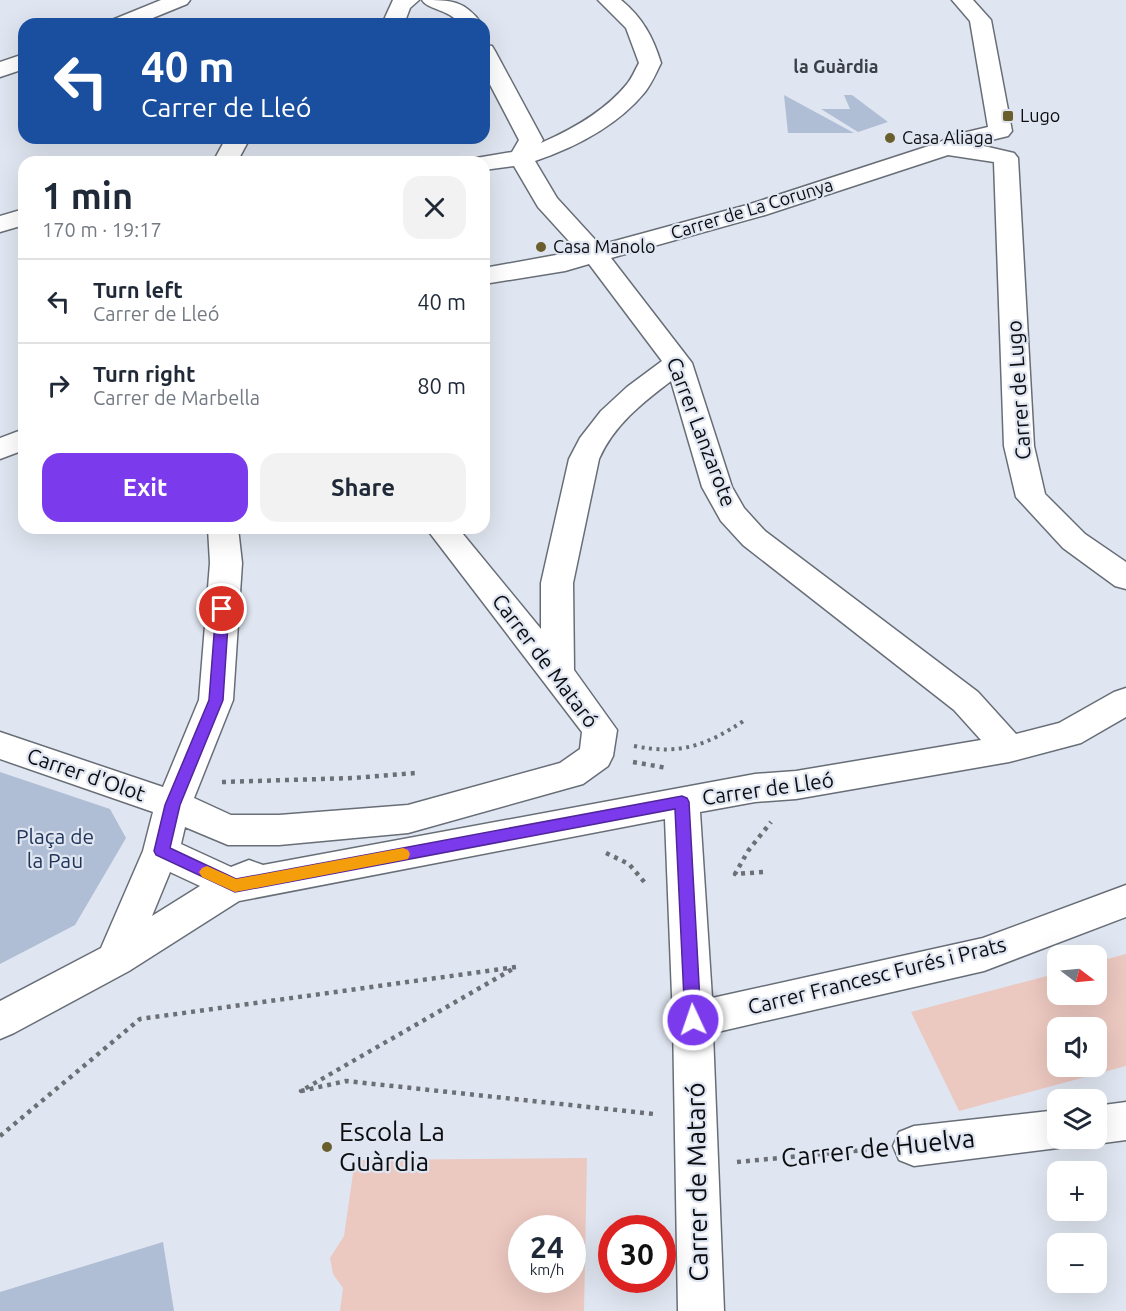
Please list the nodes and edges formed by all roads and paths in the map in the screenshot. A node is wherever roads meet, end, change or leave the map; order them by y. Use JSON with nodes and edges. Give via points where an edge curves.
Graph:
{"nodes":[{"id":1,"x":180,"y":0,"type":"edge"},
{"id":2,"x":409,"y":0,"type":"edge"},
{"id":3,"x":432,"y":0,"type":"edge"},
{"id":4,"x":608,"y":0,"type":"edge"},
{"id":5,"x":962,"y":0,"type":"edge"},
{"id":6,"x":134,"y":18,"type":"edge"},
{"id":7,"x":395,"y":18,"type":"edge"},
{"id":8,"x":467,"y":18,"type":"edge"},
{"id":9,"x":490,"y":62,"type":"edge"},
{"id":10,"x":18,"y":63,"type":"edge"},
{"id":11,"x":0,"y":70,"type":"edge"},
{"id":12,"x":946,"y":148,"type":"junction"},
{"id":13,"x":521,"y":158,"type":"junction"},
{"id":14,"x":1006,"y":158,"type":"joint"},
{"id":15,"x":490,"y":163,"type":"edge"},
{"id":16,"x":18,"y":218,"type":"edge"},
{"id":17,"x":0,"y":225,"type":"edge"},
{"id":18,"x":594,"y":254,"type":"junction"},
{"id":19,"x":490,"y":275,"type":"edge"},
{"id":20,"x":678,"y":363,"type":"junction"},
{"id":21,"x":18,"y":441,"type":"edge"},
{"id":22,"x":0,"y":450,"type":"edge"},
{"id":23,"x":224,"y":534,"type":"edge"},
{"id":24,"x":446,"y":534,"type":"edge"},
{"id":25,"x":1126,"y":578,"type":"edge"},
{"id":26,"x":557,"y":672,"type":"junction"},
{"id":27,"x":1126,"y":701,"type":"edge"},
{"id":28,"x":745,"y":720,"type":"dead end"},
{"id":29,"x":598,"y":742,"type":"junction"},
{"id":30,"x":0,"y":745,"type":"edge"},
{"id":31,"x":1009,"y":749,"type":"junction"},
{"id":32,"x":417,"y":773,"type":"dead end"},
{"id":33,"x":796,"y":785,"type":"junction"},
{"id":34,"x":179,"y":789,"type":"junction"},
{"id":35,"x":682,"y":802,"type":"junction"},
{"id":36,"x":408,"y":819,"type":"junction"},
{"id":37,"x":598,"y":850,"type":"dead end"},
{"id":38,"x":161,"y":851,"type":"junction"},
{"id":39,"x":764,"y":872,"type":"dead end"},
{"id":40,"x":235,"y":886,"type":"junction"},
{"id":41,"x":647,"y":886,"type":"dead end"},
{"id":42,"x":1126,"y":902,"type":"edge"},
{"id":43,"x":114,"y":958,"type":"junction"},
{"id":44,"x":693,"y":1020,"type":"junction"},
{"id":45,"x":0,"y":1021,"type":"edge"},
{"id":46,"x":661,"y":1115,"type":"dead end"},
{"id":47,"x":1126,"y":1121,"type":"edge"},
{"id":48,"x":1107,"y":1124,"type":"edge"},
{"id":49,"x":1047,"y":1130,"type":"edge"},
{"id":50,"x":0,"y":1136,"type":"edge"},
{"id":51,"x":914,"y":1146,"type":"joint"},
{"id":52,"x":698,"y":1165,"type":"junction"},
{"id":53,"x":701,"y":1311,"type":"edge"}],
"edges":[{"from":1,"to":6,"type":"street"},
{"from":2,"to":7,"type":"street","via":[[401,4]]},
{"from":3,"to":8,"type":"street","via":[[449,4]]},
{"from":4,"to":13,"type":"street","via":[[629,16],[643,38],[650,63],[637,87],[613,110],[571,138]]},
{"from":5,"to":12,"type":"street","name":"Carrer de La Corunya","via":[[980,20],[1000,131]]},
{"from":9,"to":13,"type":"street","via":[[531,140]]},
{"from":10,"to":11,"type":"street"},
{"from":12,"to":14,"type":"street","name":"Carrer de La Corunya"},
{"from":12,"to":18,"type":"street","name":"Carrer de La Corunya","via":[[756,210]]},
{"from":13,"to":15,"type":"street"},
{"from":13,"to":18,"type":"street","name":"Carrer Lanzarote","via":[[547,202]]},
{"from":14,"to":25,"type":"street","name":"Carrer de Lugo","via":[[1019,446],[1031,497],[1074,541]]},
{"from":16,"to":17,"type":"street"},
{"from":18,"to":19,"type":"street","name":"Carrer de La Corunya","via":[[565,263]]},
{"from":18,"to":20,"type":"street","name":"Carrer Lanzarote"},
{"from":20,"to":26,"type":"street","via":[[623,407],[589,443],[557,583]]},
{"from":20,"to":31,"type":"street","name":"Carrer Lanzarote","via":[[717,487],[732,514],[754,538],[966,701]]},
{"from":21,"to":22,"type":"street"},
{"from":23,"to":34,"type":"street","via":[[226,563],[216,700]]},
{"from":24,"to":26,"type":"street","name":"Carrer de Mataró"},
{"from":26,"to":29,"type":"street","name":"Carrer de Mataró","via":[[600,730]]},
{"from":27,"to":31,"type":"street","name":"Carrer de Lleó","via":[[1069,734]]},
{"from":28,"to":29,"type":"path","via":[[722,736],[688,750],[660,752]]},
{"from":29,"to":36,"type":"street","name":"Carrer de Mataró","via":[[596,756],[571,774]]},
{"from":30,"to":34,"type":"street","name":"Carrer d'Olot"},
{"from":31,"to":33,"type":"street","name":"Carrer de Lleó"},
{"from":32,"to":34,"type":"path","via":[[205,782]]},
{"from":33,"to":35,"type":"street","name":"Carrer de Lleó","via":[[755,788]]},
{"from":33,"to":39,"type":"path","via":[[788,808],[766,825],[735,874]]},
{"from":34,"to":36,"type":"street","name":"Carrer de Mataró","via":[[228,830],[279,830]]},
{"from":34,"to":38,"type":"street"},
{"from":35,"to":40,"type":"street","name":"Carrer de Lleó"},
{"from":35,"to":44,"type":"street","name":"Carrer de Mataró"},
{"from":36,"to":40,"type":"street","name":"Carrer de Mataró","via":[[273,856]]},
{"from":37,"to":41,"type":"path","via":[[618,857],[641,874]]},
{"from":38,"to":40,"type":"street"},
{"from":38,"to":43,"type":"street"},
{"from":40,"to":43,"type":"street"},
{"from":42,"to":44,"type":"street","name":"Carrer Francesc Furés i Prats","via":[[984,954]]},
{"from":43,"to":45,"type":"street"},
{"from":44,"to":52,"type":"street","name":"Carrer de Mataró"},
{"from":46,"to":50,"type":"path","via":[[345,1082],[301,1091],[516,967],[140,1018]]},
{"from":47,"to":48,"type":"street"},
{"from":49,"to":51,"type":"street","name":"Carrer de Huelva"},
{"from":51,"to":52,"type":"path","name":"Carrer de Huelva"},
{"from":52,"to":53,"type":"street","name":"Carrer de Mataró"}]}
